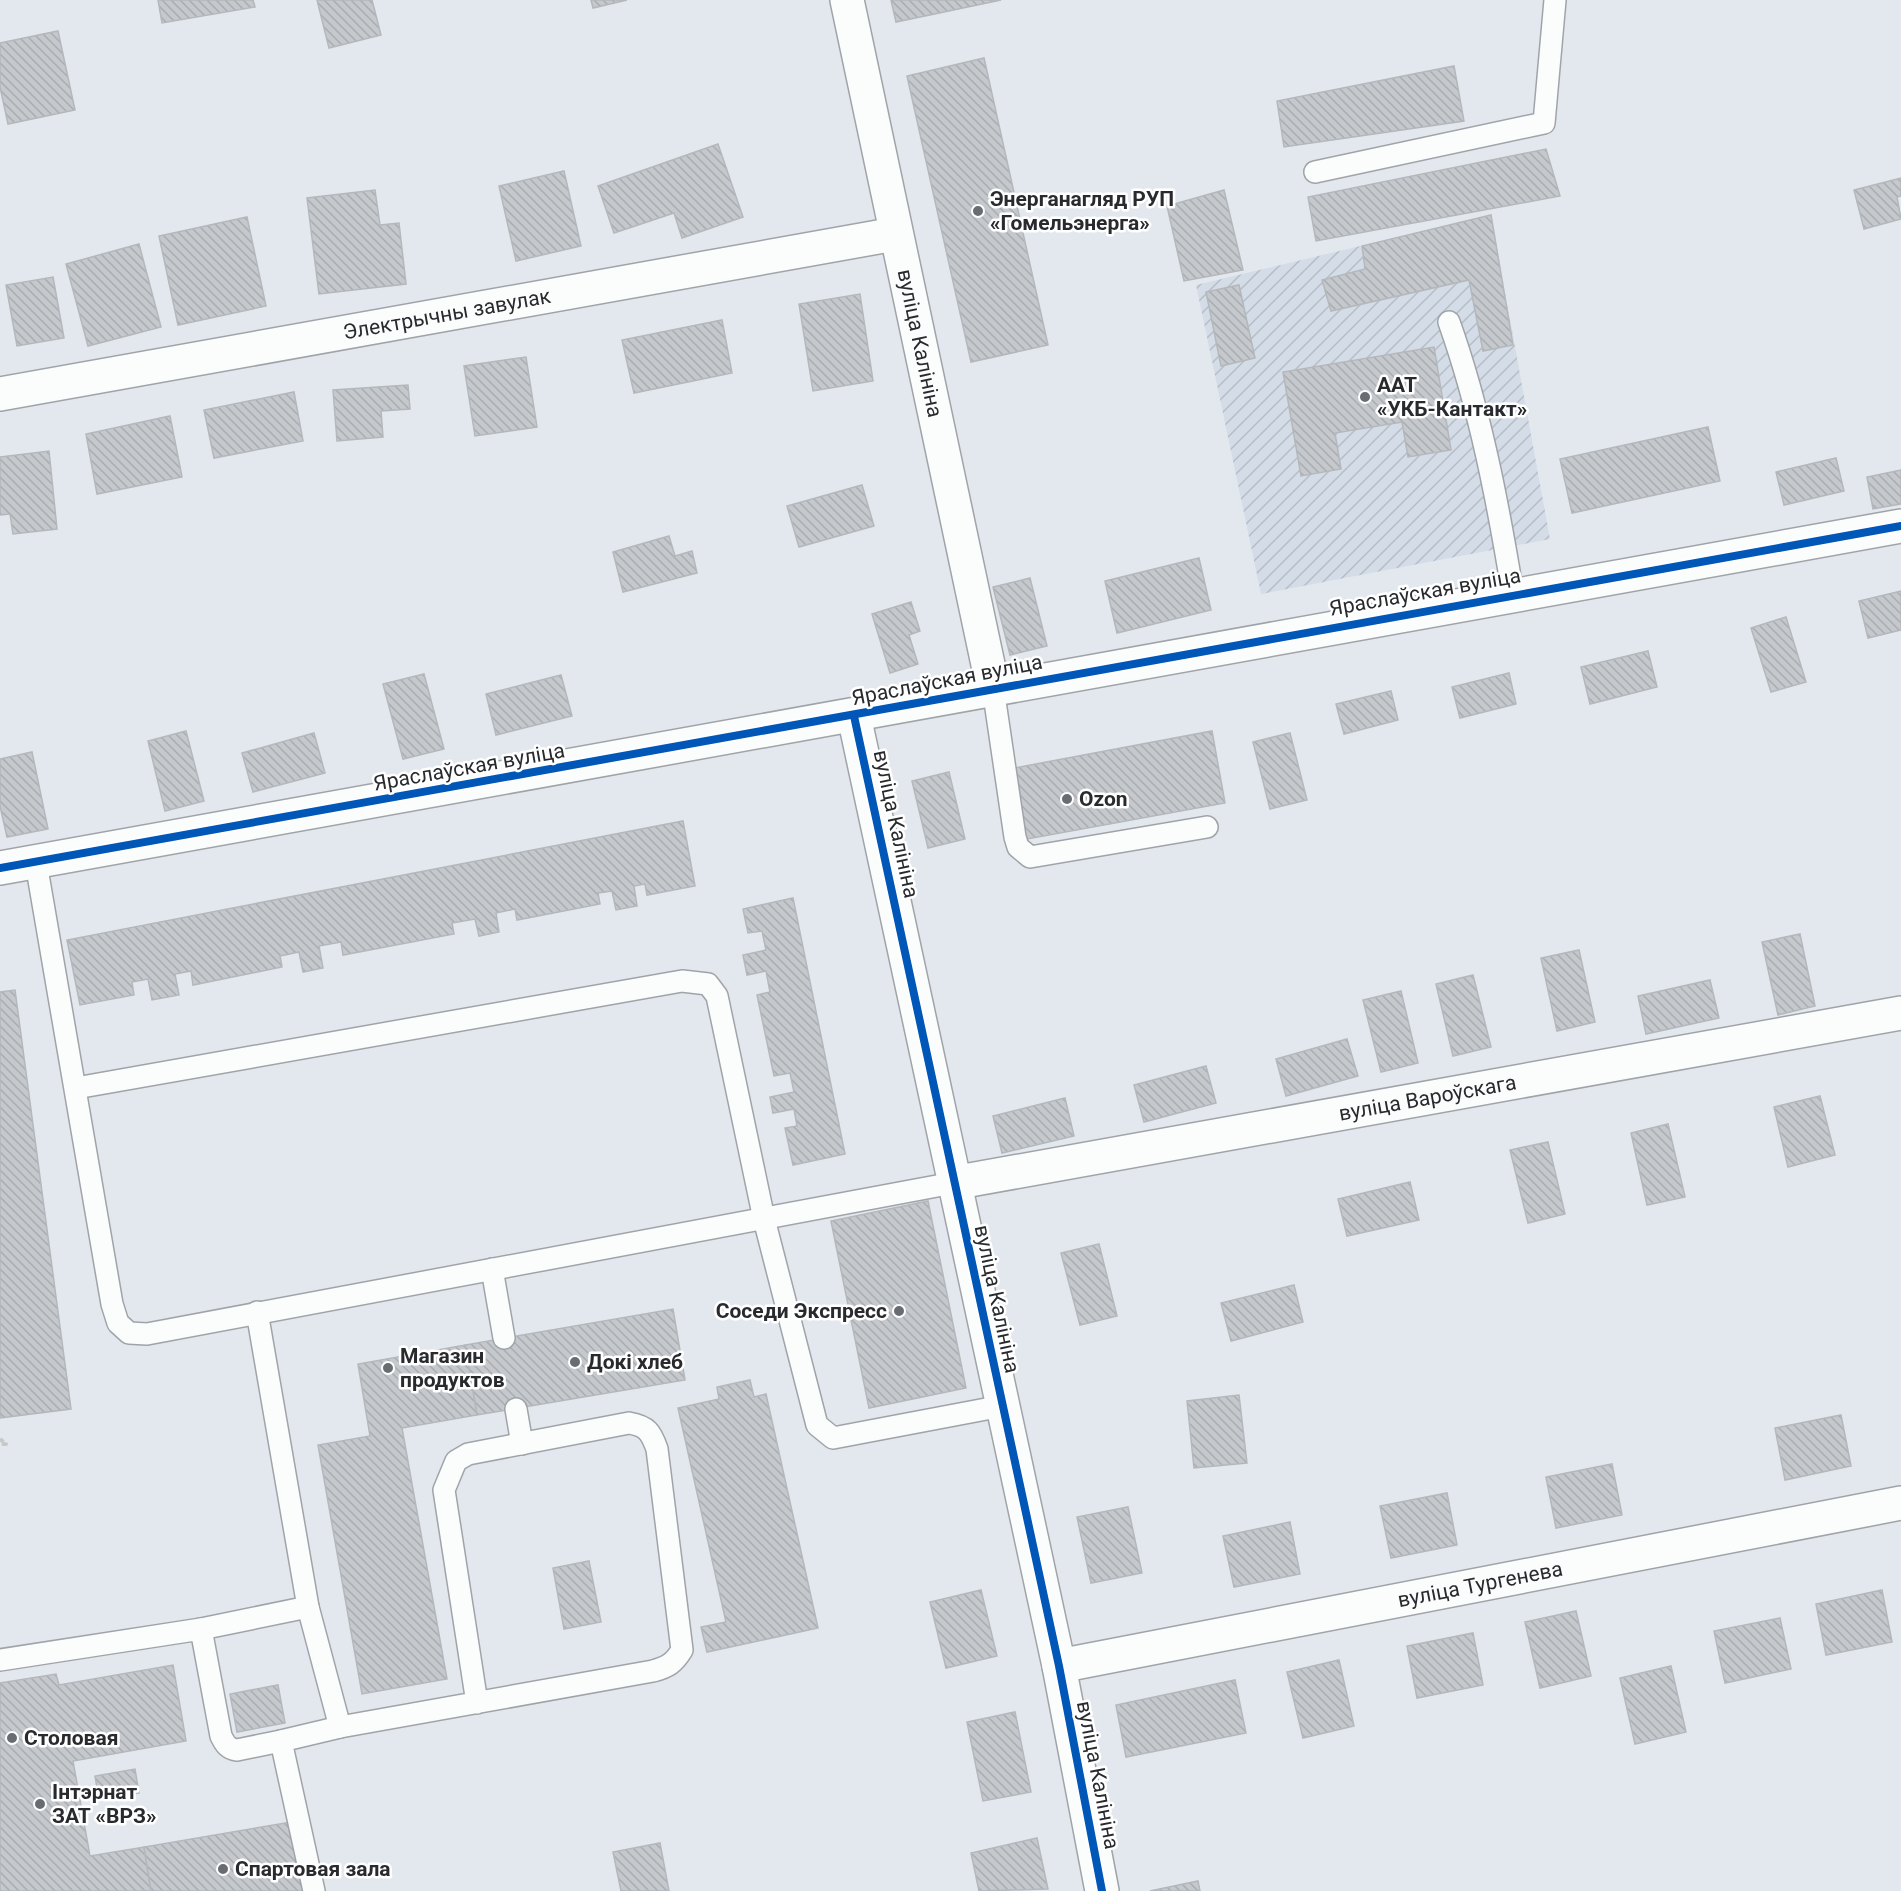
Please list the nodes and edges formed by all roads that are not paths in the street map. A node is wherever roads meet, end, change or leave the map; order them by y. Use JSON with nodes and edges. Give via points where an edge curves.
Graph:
{"nodes":[{"id":1,"x":847,"y":0,"type":"edge"},
{"id":2,"x":1555,"y":0,"type":"edge"},
{"id":3,"x":1315,"y":172,"type":"dead end"},
{"id":4,"x":895,"y":234,"type":"junction"},
{"id":5,"x":1449,"y":322,"type":"dead end"},
{"id":6,"x":0,"y":394,"type":"edge"},
{"id":7,"x":1901,"y":526,"type":"edge"},
{"id":8,"x":1513,"y":595,"type":"junction"},
{"id":9,"x":993,"y":688,"type":"junction"},
{"id":10,"x":854,"y":716,"type":"junction"},
{"id":11,"x":1208,"y":827,"type":"dead end"},
{"id":12,"x":36,"y":863,"type":"junction"},
{"id":13,"x":0,"y":868,"type":"edge"},
{"id":14,"x":1901,"y":1013,"type":"edge"},
{"id":15,"x":76,"y":1088,"type":"junction"},
{"id":16,"x":953,"y":1183,"type":"junction"},
{"id":17,"x":764,"y":1218,"type":"junction"},
{"id":18,"x":492,"y":1269,"type":"junction"},
{"id":19,"x":257,"y":1312,"type":"junction"},
{"id":20,"x":504,"y":1338,"type":"dead end"},
{"id":21,"x":1002,"y":1406,"type":"junction"},
{"id":22,"x":516,"y":1409,"type":"dead end"},
{"id":23,"x":522,"y":1444,"type":"junction"},
{"id":24,"x":1901,"y":1503,"type":"edge"},
{"id":25,"x":308,"y":1607,"type":"junction"},
{"id":26,"x":201,"y":1629,"type":"junction"},
{"id":27,"x":0,"y":1660,"type":"edge"},
{"id":28,"x":1059,"y":1666,"type":"junction"},
{"id":29,"x":477,"y":1703,"type":"junction"},
{"id":30,"x":340,"y":1727,"type":"junction"},
{"id":31,"x":281,"y":1741,"type":"junction"},
{"id":32,"x":314,"y":1891,"type":"edge"},
{"id":33,"x":1102,"y":1891,"type":"edge"}],
"edges":[{"from":1,"to":4,"type":"street","name":"вуліца Калініна"},
{"from":2,"to":3,"type":"lane","via":[[1544,123]]},
{"from":4,"to":6,"type":"street","name":"Электрычны завулак"},
{"from":4,"to":9,"type":"street","name":"вуліца Калініна"},
{"from":5,"to":8,"type":"lane","via":[[1466,371]]},
{"from":7,"to":8,"type":"street","name":"Яраслаўская вуліца"},
{"from":8,"to":9,"type":"street","name":"Яраслаўская вуліца"},
{"from":9,"to":10,"type":"street","name":"Яраслаўская вуліца"},
{"from":9,"to":11,"type":"lane","via":[[1015,837],[1023,853],[1030,857]]},
{"from":10,"to":12,"type":"street","name":"Яраслаўская вуліца"},
{"from":10,"to":16,"type":"street","name":"вуліца Калініна"},
{"from":12,"to":13,"type":"street","name":"Яраслаўская вуліца"},
{"from":12,"to":15,"type":"lane"},
{"from":14,"to":16,"type":"street","name":"вуліца Вароўскага"},
{"from":15,"to":17,"type":"lane","via":[[696,981],[708,984],[717,996]]},
{"from":15,"to":19,"type":"lane","via":[[118,1323],[129,1333],[147,1334]]},
{"from":16,"to":17,"type":"lane"},
{"from":16,"to":21,"type":"street","name":"вуліца Калініна"},
{"from":17,"to":18,"type":"lane"},
{"from":17,"to":21,"type":"lane","via":[[814,1416],[825,1432],[833,1438]]},
{"from":18,"to":19,"type":"lane"},
{"from":18,"to":20,"type":"lane"},
{"from":19,"to":25,"type":"lane"},
{"from":21,"to":28,"type":"street","name":"вуліца Калініна"},
{"from":22,"to":23,"type":"lane"},
{"from":23,"to":29,"type":"lane","via":[[468,1454],[456,1461],[444,1490]]},
{"from":23,"to":29,"type":"lane","via":[[629,1423],[644,1425],[651,1433],[657,1449],[682,1650],[676,1660],[660,1669]]},
{"from":24,"to":28,"type":"street","name":"вуліца Тургенева"},
{"from":25,"to":26,"type":"lane"},
{"from":25,"to":30,"type":"lane"},
{"from":26,"to":27,"type":"lane"},
{"from":26,"to":31,"type":"lane","via":[[225,1743],[237,1750]]},
{"from":28,"to":33,"type":"street","name":"вуліца Калініна"},
{"from":29,"to":30,"type":"lane"},
{"from":30,"to":31,"type":"lane"},
{"from":31,"to":32,"type":"lane"}]}
